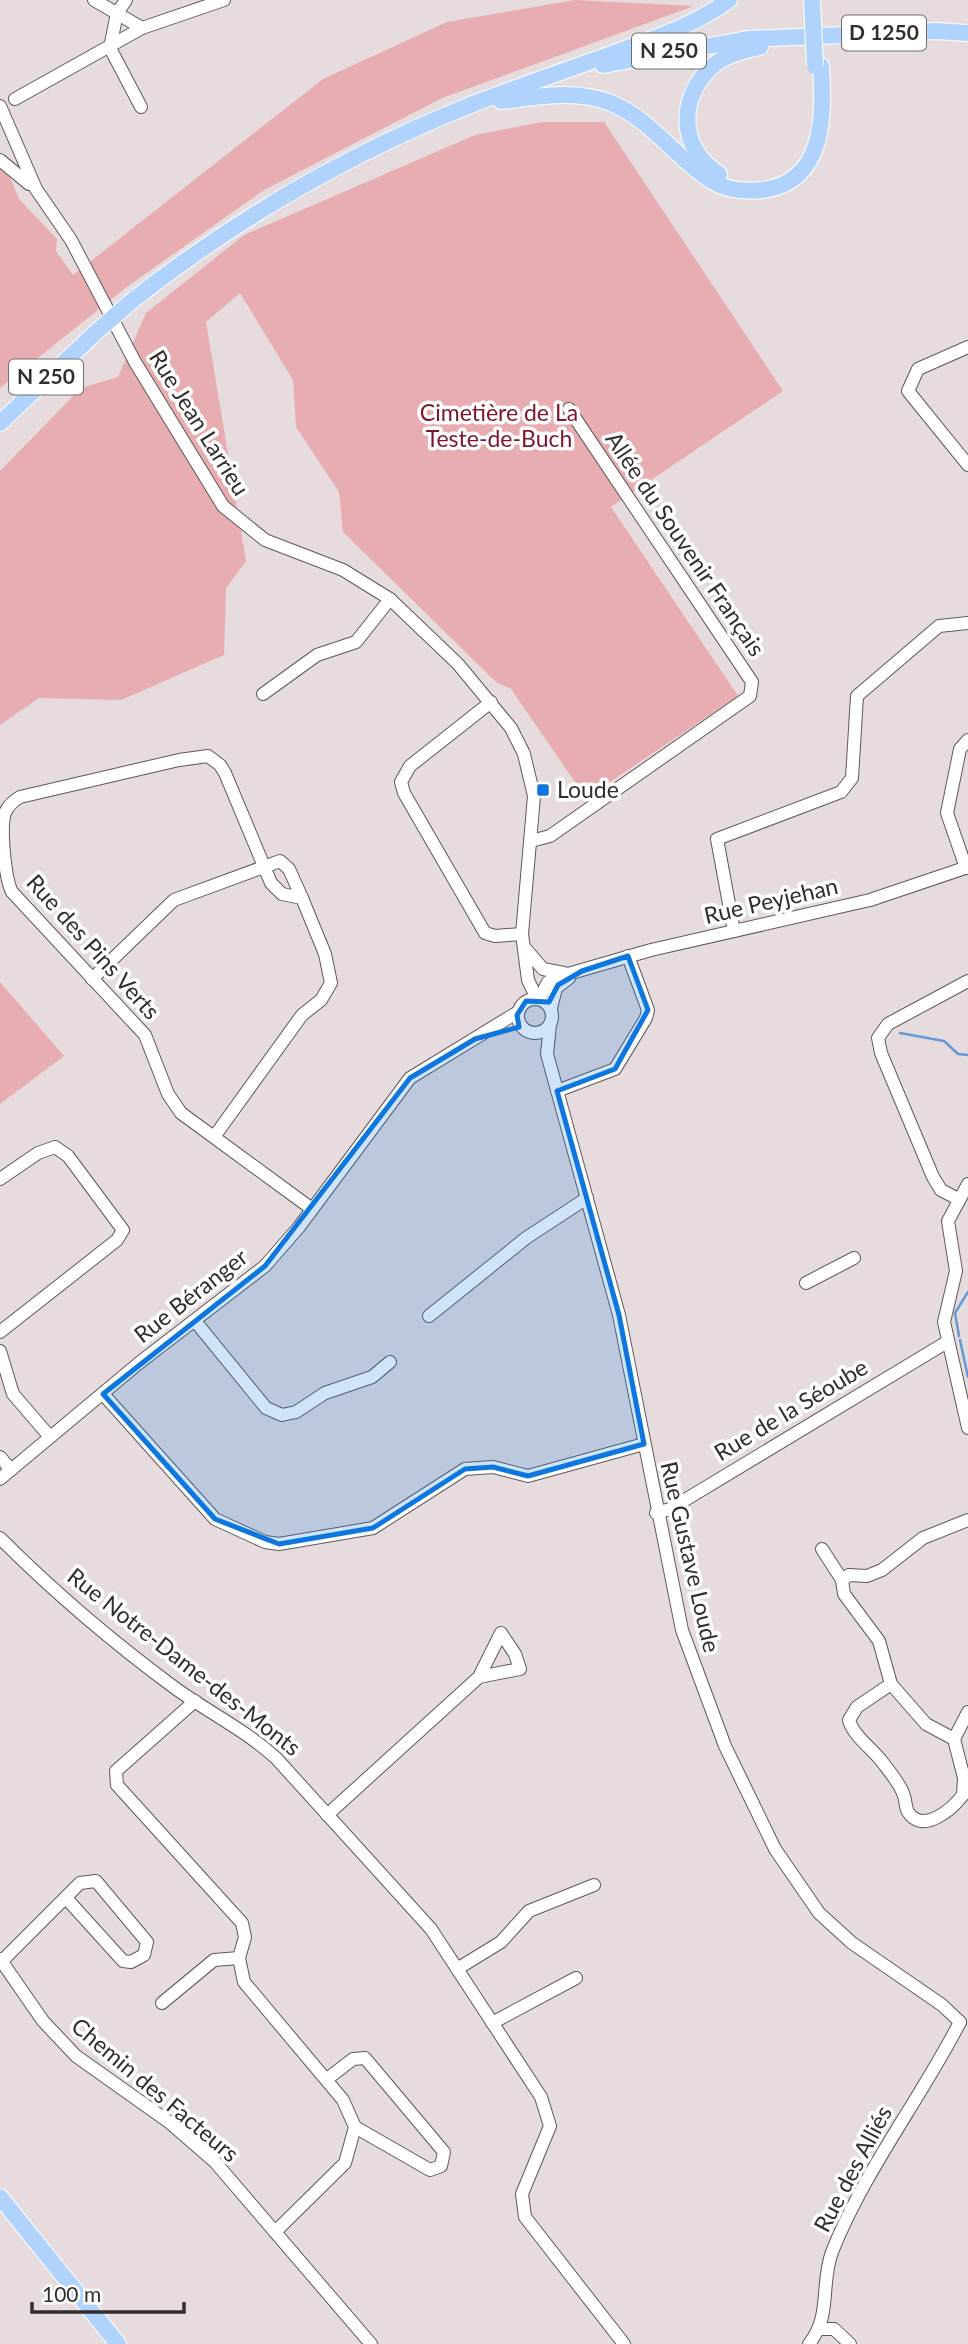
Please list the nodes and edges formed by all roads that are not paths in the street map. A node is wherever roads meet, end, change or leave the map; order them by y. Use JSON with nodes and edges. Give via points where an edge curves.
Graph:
{"nodes":[{"id":1,"x":94,"y":0,"type":"edge"},
{"id":2,"x":126,"y":0,"type":"edge"},
{"id":3,"x":224,"y":0,"type":"edge"},
{"id":4,"x":729,"y":0,"type":"edge"},
{"id":5,"x":812,"y":0,"type":"edge"},
{"id":6,"x":819,"y":0,"type":"edge"},
{"id":7,"x":117,"y":13,"type":"junction"},
{"id":8,"x":142,"y":28,"type":"junction"},
{"id":9,"x":968,"y":33,"type":"edge"},
{"id":10,"x":800,"y":37,"type":"junction"},
{"id":11,"x":110,"y":48,"type":"junction"},
{"id":12,"x":818,"y":66,"type":"junction"},
{"id":13,"x":539,"y":80,"type":"junction"},
{"id":14,"x":15,"y":99,"type":"dead end"},
{"id":15,"x":474,"y":104,"type":"junction"},
{"id":16,"x":0,"y":106,"type":"edge"},
{"id":17,"x":141,"y":107,"type":"dead end"},
{"id":18,"x":0,"y":160,"type":"edge"},
{"id":19,"x":36,"y":189,"type":"junction"},
{"id":20,"x":968,"y":346,"type":"edge"},
{"id":21,"x":569,"y":409,"type":"dead end"},
{"id":22,"x":0,"y":423,"type":"edge"},
{"id":23,"x":968,"y":465,"type":"edge"},
{"id":24,"x":390,"y":599,"type":"junction"},
{"id":25,"x":968,"y":623,"type":"edge"},
{"id":26,"x":263,"y":694,"type":"dead end"},
{"id":27,"x":491,"y":702,"type":"junction"},
{"id":28,"x":968,"y":740,"type":"edge"},
{"id":29,"x":531,"y":841,"type":"junction"},
{"id":30,"x":264,"y":866,"type":"junction"},
{"id":31,"x":967,"y":868,"type":"edge"},
{"id":32,"x":302,"y":898,"type":"junction"},
{"id":33,"x":734,"y":931,"type":"junction"},
{"id":34,"x":523,"y":940,"type":"junction"},
{"id":35,"x":628,"y":956,"type":"junction"},
{"id":36,"x":582,"y":971,"type":"junction"},
{"id":37,"x":92,"y":979,"type":"junction"},
{"id":38,"x":528,"y":980,"type":"junction"},
{"id":39,"x":968,"y":981,"type":"edge"},
{"id":40,"x":538,"y":999,"type":"junction"},
{"id":41,"x":551,"y":1008,"type":"junction"},
{"id":42,"x":518,"y":1011,"type":"junction"},
{"id":43,"x":550,"y":1025,"type":"junction"},
{"id":44,"x":527,"y":1032,"type":"junction"},
{"id":45,"x":475,"y":1039,"type":"junction"},
{"id":46,"x":547,"y":1054,"type":"junction"},
{"id":47,"x":557,"y":1091,"type":"junction"},
{"id":48,"x":214,"y":1137,"type":"junction"},
{"id":49,"x":0,"y":1179,"type":"edge"},
{"id":50,"x":968,"y":1184,"type":"edge"},
{"id":51,"x":587,"y":1198,"type":"junction"},
{"id":52,"x":958,"y":1199,"type":"junction"},
{"id":53,"x":312,"y":1209,"type":"junction"},
{"id":54,"x":854,"y":1258,"type":"dead end"},
{"id":55,"x":806,"y":1283,"type":"dead end"},
{"id":56,"x":429,"y":1316,"type":"dead end"},
{"id":57,"x":195,"y":1321,"type":"junction"},
{"id":58,"x":0,"y":1332,"type":"edge"},
{"id":59,"x":947,"y":1342,"type":"junction"},
{"id":60,"x":0,"y":1352,"type":"edge"},
{"id":61,"x":390,"y":1362,"type":"dead end"},
{"id":62,"x":103,"y":1394,"type":"junction"},
{"id":63,"x":968,"y":1428,"type":"edge"},
{"id":64,"x":50,"y":1437,"type":"junction"},
{"id":65,"x":644,"y":1444,"type":"junction"},
{"id":66,"x":0,"y":1457,"type":"edge"},
{"id":67,"x":11,"y":1470,"type":"junction"},
{"id":68,"x":0,"y":1479,"type":"edge"},
{"id":69,"x":656,"y":1513,"type":"junction"},
{"id":70,"x":968,"y":1520,"type":"edge"},
{"id":71,"x":0,"y":1538,"type":"edge"},
{"id":72,"x":822,"y":1549,"type":"dead end"},
{"id":73,"x":842,"y":1580,"type":"junction"},
{"id":74,"x":479,"y":1677,"type":"dead end"},
{"id":75,"x":891,"y":1684,"type":"junction"},
{"id":76,"x":195,"y":1701,"type":"junction"},
{"id":77,"x":968,"y":1712,"type":"edge"},
{"id":78,"x":954,"y":1739,"type":"junction"},
{"id":79,"x":327,"y":1815,"type":"junction"},
{"id":80,"x":594,"y":1885,"type":"dead end"},
{"id":81,"x":66,"y":1898,"type":"junction"},
{"id":82,"x":239,"y":1958,"type":"junction"},
{"id":83,"x":1,"y":1960,"type":"edge"},
{"id":84,"x":457,"y":1969,"type":"junction"},
{"id":85,"x":576,"y":1978,"type":"dead end"},
{"id":86,"x":162,"y":2003,"type":"dead end"},
{"id":87,"x":492,"y":2023,"type":"junction"},
{"id":88,"x":964,"y":2023,"type":"edge"},
{"id":89,"x":327,"y":2079,"type":"junction"},
{"id":90,"x":355,"y":2127,"type":"junction"},
{"id":91,"x":0,"y":2197,"type":"edge"},
{"id":92,"x":275,"y":2232,"type":"junction"},
{"id":93,"x":821,"y":2329,"type":"junction"},
{"id":94,"x":117,"y":2344,"type":"edge"},
{"id":95,"x":371,"y":2344,"type":"edge"},
{"id":96,"x":624,"y":2344,"type":"edge"},
{"id":97,"x":809,"y":2344,"type":"edge"},
{"id":98,"x":850,"y":2344,"type":"edge"}],
"edges":[{"from":1,"to":7,"type":"street"},
{"from":2,"to":7,"type":"street"},
{"from":3,"to":8,"type":"street"},
{"from":4,"to":13,"type":"main road","via":[[668,34]]},
{"from":5,"to":12,"type":"main road","bridge":true},
{"from":6,"to":12,"type":"main road"},
{"from":7,"to":8,"type":"street"},
{"from":7,"to":11,"type":"street"},
{"from":8,"to":11,"type":"street"},
{"from":9,"to":10,"type":"main road","number":"D 1250"},
{"from":10,"to":12,"type":"main road","via":[[735,53],[701,78],[691,93],[686,122],[690,141],[704,162],[722,175],[754,182],[787,171],[809,143]]},
{"from":10,"to":13,"type":"main road","number":"N 250","via":[[673,50]]},
{"from":11,"to":14,"type":"street"},
{"from":11,"to":17,"type":"street"},
{"from":12,"to":15,"type":"main road","via":[[822,126],[817,147],[792,180],[756,191],[715,183],[652,128],[609,102],[572,94]]},
{"from":13,"to":15,"type":"main road","number":"N 250"},
{"from":15,"to":22,"type":"main road","number":"N 250","bridge":true,"via":[[407,132],[284,195],[182,262],[94,334]]},
{"from":16,"to":19,"type":"street","name":"Rue Jean Larrieu"},
{"from":18,"to":19,"type":"street"},
{"from":19,"to":24,"type":"street","name":"Rue Jean Larrieu","via":[[71,240],[135,362],[223,506],[265,540],[343,570]]},
{"from":20,"to":23,"type":"street","via":[[918,369],[908,391]]},
{"from":21,"to":29,"type":"street","name":"Allée du Souvenir Français","via":[[751,682],[750,696],[550,836]]},
{"from":24,"to":26,"type":"street","via":[[356,642],[317,655]]},
{"from":24,"to":27,"type":"street","name":"Rue Jean Larrieu"},
{"from":25,"to":33,"type":"street","via":[[939,626],[857,696],[852,778],[841,792],[718,839]]},
{"from":27,"to":29,"type":"street","name":"Rue Jean Larrieu","via":[[511,728],[528,766],[534,796]]},
{"from":27,"to":34,"type":"street","via":[[410,766],[401,782],[485,933]]},
{"from":28,"to":31,"type":"street","via":[[960,749],[947,813]]},
{"from":29,"to":34,"type":"street","name":"Rue Jean Larrieu"},
{"from":30,"to":32,"type":"street","name":"Rue des Pins Verts","via":[[275,889]]},
{"from":30,"to":32,"type":"street","via":[[280,861],[286,864]]},
{"from":30,"to":37,"type":"street","via":[[174,900]]},
{"from":30,"to":37,"type":"street","name":"Rue des Pins Verts","via":[[225,773],[208,756],[20,797],[10,805],[3,821],[9,887]]},
{"from":31,"to":33,"type":"street","name":"Rue Peyjehan","via":[[878,898]]},
{"from":32,"to":48,"type":"street","via":[[326,954],[331,983],[321,1000],[302,1015]]},
{"from":33,"to":35,"type":"street","name":"Rue Peyjehan"},
{"from":34,"to":36,"type":"street","name":"Rue Peyjehan","via":[[535,961],[549,972]]},
{"from":34,"to":38,"type":"street","name":"Rue Jean Larrieu"},
{"from":35,"to":36,"type":"street","name":"Rue Peyjehan"},
{"from":35,"to":47,"type":"street","via":[[648,1010],[646,1018],[615,1069]]},
{"from":36,"to":40,"type":"street","name":"Rue Peyjehan","via":[[553,978]]},
{"from":36,"to":41,"type":"street","name":"Rue Peyjehan","via":[[558,985]]},
{"from":37,"to":48,"type":"street","name":"Rue des Pins Verts","via":[[145,1035],[174,1105]]},
{"from":38,"to":40,"type":"street","name":"Rue Jean Larrieu"},
{"from":38,"to":42,"type":"street","name":"Rue Jean Larrieu"},
{"from":39,"to":52,"type":"street","via":[[888,1024],[878,1038],[933,1177],[941,1190]]},
{"from":40,"to":41,"type":"street"},
{"from":40,"to":42,"type":"street","via":[[526,1001]]},
{"from":41,"to":43,"type":"street"},
{"from":42,"to":44,"type":"street","via":[[518,1021]]},
{"from":42,"to":45,"type":"street","name":"Rue Béranger"},
{"from":43,"to":44,"type":"street","via":[[541,1032]]},
{"from":43,"to":46,"type":"street","name":"Rue Gustave Loude"},
{"from":44,"to":45,"type":"street","name":"Rue Béranger","via":[[506,1030]]},
{"from":44,"to":46,"type":"street","name":"Rue Gustave Loude"},
{"from":45,"to":53,"type":"street","name":"Rue Béranger","via":[[410,1078]]},
{"from":46,"to":47,"type":"street","name":"Rue Gustave Loude"},
{"from":47,"to":51,"type":"street","name":"Rue Gustave Loude"},
{"from":48,"to":53,"type":"street","name":"Rue des Pins Verts"},
{"from":49,"to":58,"type":"street","via":[[55,1147],[68,1156],[123,1230],[117,1240]]},
{"from":50,"to":52,"type":"street"},
{"from":51,"to":56,"type":"street","via":[[526,1238]]},
{"from":51,"to":65,"type":"street","name":"Rue Gustave Loude","via":[[619,1315]]},
{"from":52,"to":59,"type":"street","via":[[948,1225],[956,1271],[944,1322]]},
{"from":53,"to":57,"type":"street","name":"Rue Béranger","via":[[265,1266]]},
{"from":54,"to":55,"type":"street"},
{"from":57,"to":61,"type":"street","via":[[265,1408],[282,1415],[296,1412],[325,1393],[372,1377]]},
{"from":57,"to":62,"type":"street","name":"Rue Béranger"},
{"from":59,"to":63,"type":"street","via":[[955,1360]]},
{"from":59,"to":69,"type":"street","name":"Rue de la Séoube","via":[[670,1509]]},
{"from":60,"to":64,"type":"street","via":[[13,1394]]},
{"from":62,"to":64,"type":"street","name":"Rue Béranger"},
{"from":62,"to":65,"type":"street","via":[[215,1518],[279,1544],[373,1528],[474,1467],[492,1466],[528,1476]]},
{"from":64,"to":67,"type":"street","name":"Rue Béranger"},
{"from":65,"to":69,"type":"street","name":"Rue Gustave Loude"},
{"from":66,"to":67,"type":"street"},
{"from":67,"to":68,"type":"street","name":"Rue Béranger"},
{"from":69,"to":88,"type":"street","name":"Rue Gustave Loude","via":[[681,1630],[697,1678],[775,1849],[806,1896],[839,1933]]},
{"from":70,"to":73,"type":"street","via":[[923,1538],[882,1570]]},
{"from":71,"to":76,"type":"street","name":"Rue Notre-Dame-des-Monts","via":[[74,1606]]},
{"from":72,"to":73,"type":"street"},
{"from":73,"to":75,"type":"street","via":[[844,1594],[879,1642]]},
{"from":74,"to":79,"type":"street"},
{"from":75,"to":78,"type":"street","via":[[926,1724]]},
{"from":75,"to":78,"type":"street","via":[[857,1707],[849,1720],[883,1763],[904,1795],[907,1810],[918,1820],[939,1817],[963,1795],[965,1784]]},
{"from":76,"to":79,"type":"street","name":"Rue Notre-Dame-des-Monts","via":[[267,1751]]},
{"from":76,"to":82,"type":"street","via":[[116,1771],[117,1786],[242,1923]]},
{"from":77,"to":78,"type":"street"},
{"from":79,"to":84,"type":"street","name":"Rue Notre-Dame-des-Monts","via":[[431,1929]]},
{"from":80,"to":84,"type":"street","via":[[528,1911],[501,1942]]},
{"from":81,"to":81,"type":"street","via":[[80,1883],[96,1881],[147,1942],[144,1955],[123,1961]]},
{"from":81,"to":83,"type":"street"},
{"from":82,"to":86,"type":"street","via":[[215,1960]]},
{"from":82,"to":89,"type":"street","via":[[244,1982]]},
{"from":83,"to":92,"type":"street","name":"Chemin des Facteurs","via":[[43,2021],[76,2056],[169,2122],[205,2154]]},
{"from":84,"to":87,"type":"street","name":"Rue Notre-Dame-des-Monts"},
{"from":85,"to":87,"type":"street"},
{"from":87,"to":96,"type":"street","name":"Rue Notre-Dame-des-Monts","via":[[541,2097],[550,2126],[522,2193],[526,2217]]},
{"from":88,"to":93,"type":"street","name":"Rue des Alliés","via":[[889,2143],[833,2251]]},
{"from":89,"to":90,"type":"street"},
{"from":89,"to":90,"type":"street","via":[[353,2059],[365,2058],[444,2152],[441,2166],[430,2170]]},
{"from":90,"to":92,"type":"street","via":[[345,2163]]},
{"from":91,"to":94,"type":"main road"},
{"from":92,"to":95,"type":"street","name":"Chemin des Facteurs"},
{"from":93,"to":97,"type":"street","name":"Rue des Alliés"},
{"from":93,"to":98,"type":"street","via":[[834,2329]]}]}
